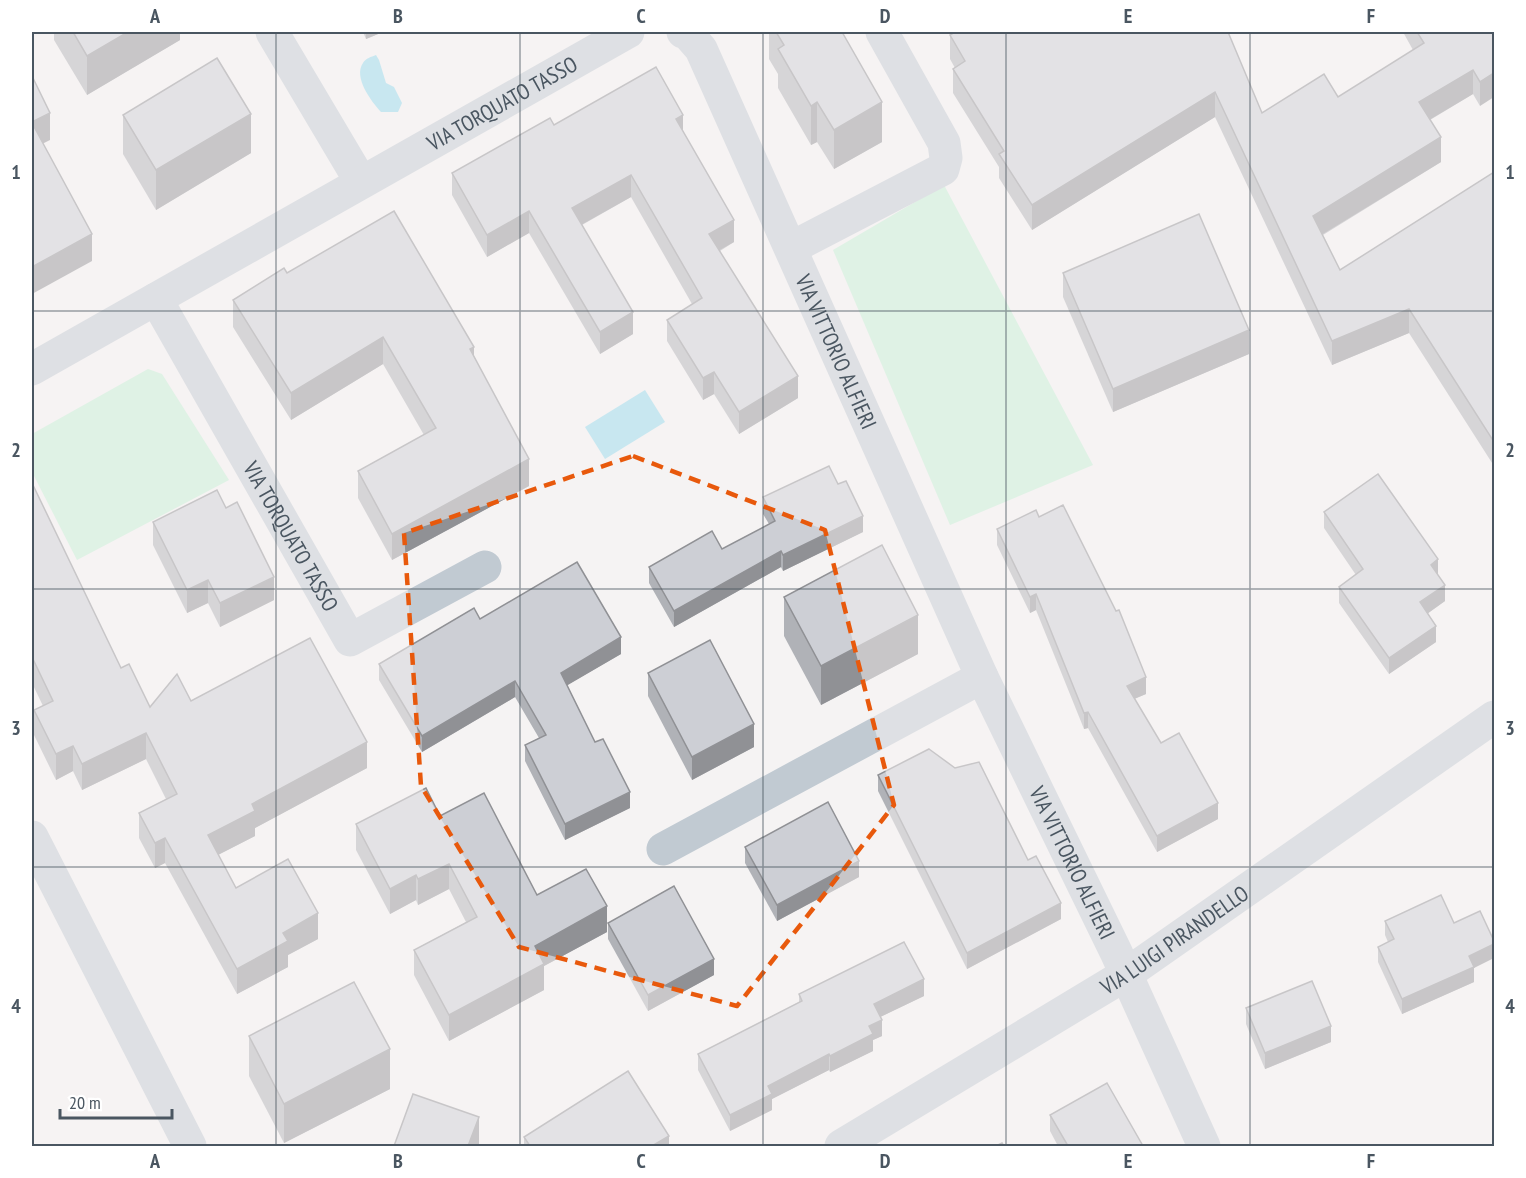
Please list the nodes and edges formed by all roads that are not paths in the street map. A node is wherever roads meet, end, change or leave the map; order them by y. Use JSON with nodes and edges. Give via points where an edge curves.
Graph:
{"nodes":[{"id":1,"x":272,"y":32,"type":"edge"},
{"id":2,"x":628,"y":32,"type":"edge"},
{"id":3,"x":683,"y":32,"type":"edge"},
{"id":4,"x":882,"y":32,"type":"edge"},
{"id":5,"x":361,"y":182,"type":"junction"},
{"id":6,"x":792,"y":248,"type":"junction"},
{"id":7,"x":156,"y":299,"type":"junction"},
{"id":8,"x":32,"y":369,"type":"edge"},
{"id":9,"x":485,"y":567,"type":"dead end"},
{"id":10,"x":982,"y":677,"type":"junction"},
{"id":11,"x":1494,"y":717,"type":"edge"},
{"id":12,"x":32,"y":837,"type":"edge"},
{"id":13,"x":663,"y":849,"type":"dead end"},
{"id":14,"x":1125,"y":975,"type":"junction"},
{"id":15,"x":190,"y":1146,"type":"edge"},
{"id":16,"x":841,"y":1146,"type":"edge"},
{"id":17,"x":1204,"y":1146,"type":"edge"}],
"edges":[{"from":1,"to":5,"type":"street"},
{"from":2,"to":5,"type":"street","name":"VIA TORQUATO TASSO"},
{"from":3,"to":6,"type":"street","name":"VIA VITTORIO ALFIERI","via":[[701,49]]},
{"from":4,"to":6,"type":"street","via":[[944,143],[943,169]]},
{"from":5,"to":7,"type":"street","name":"VIA TORQUATO TASSO"},
{"from":6,"to":10,"type":"street","name":"VIA VITTORIO ALFIERI"},
{"from":7,"to":8,"type":"street","name":"VIA TORQUATO TASSO"},
{"from":7,"to":9,"type":"street","name":"VIA TORQUATO TASSO","via":[[350,640]]},
{"from":10,"to":13,"type":"street"},
{"from":10,"to":14,"type":"street","name":"VIA VITTORIO ALFIERI"},
{"from":11,"to":14,"type":"street","name":"VIA LUIGI PIRANDELLO"},
{"from":12,"to":15,"type":"street"},
{"from":14,"to":16,"type":"street","name":"VIA LUIGI PIRANDELLO"},
{"from":14,"to":17,"type":"street","name":"VIA VITTORIO ALFIERI"}]}
